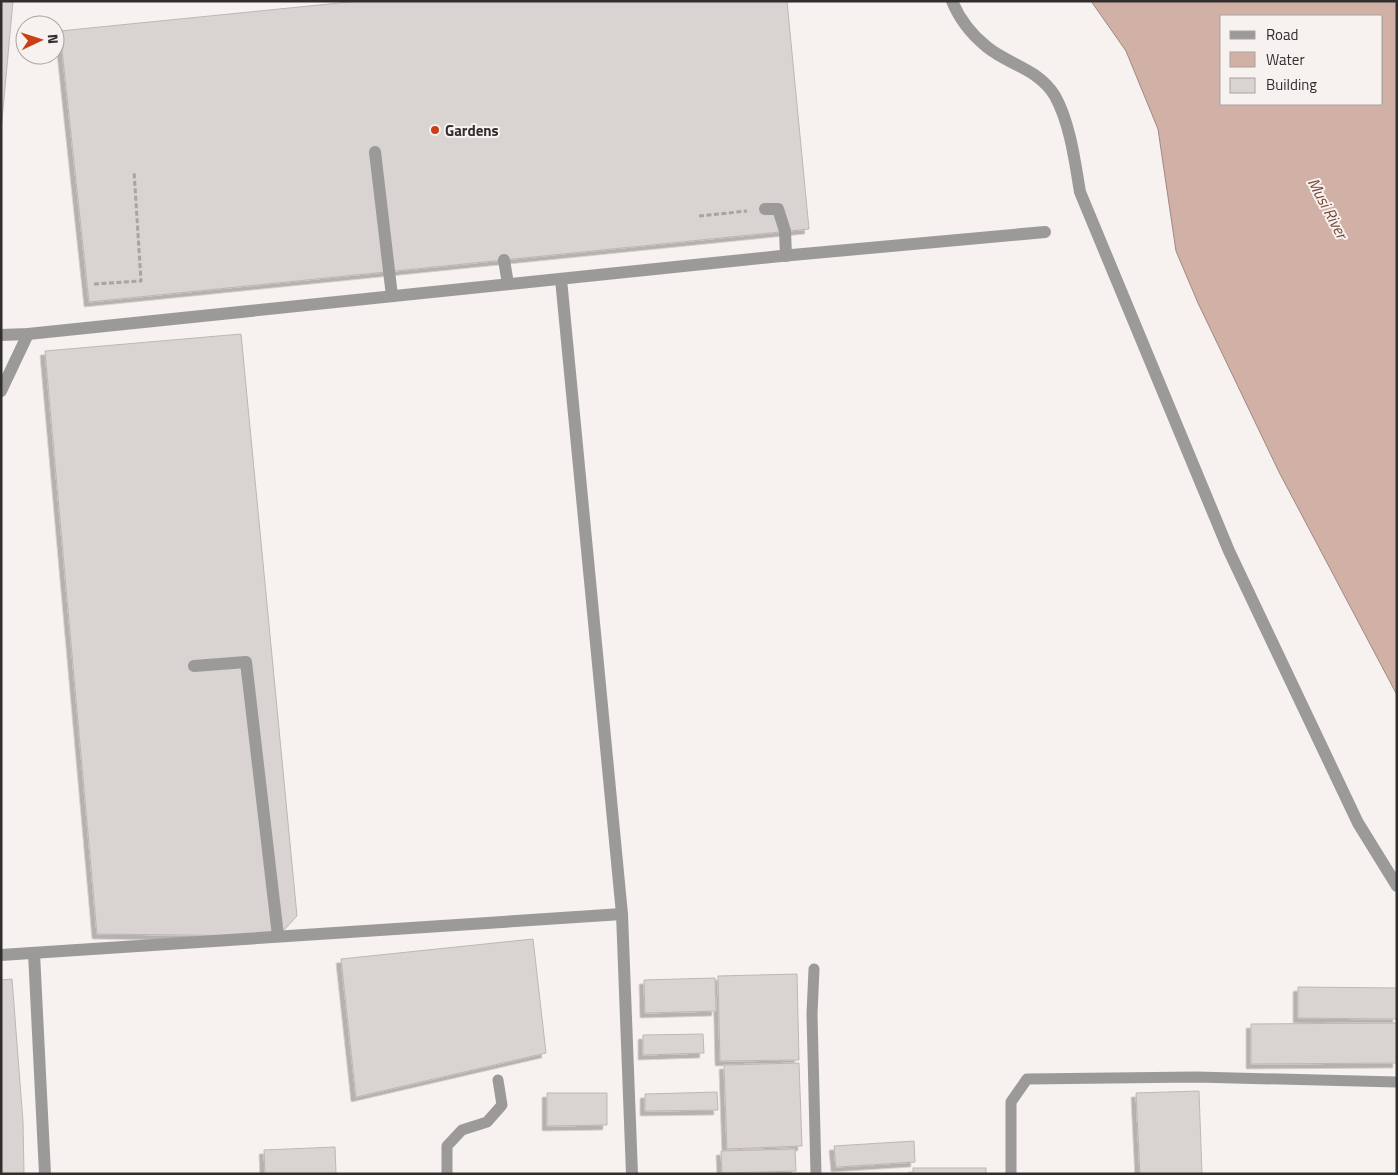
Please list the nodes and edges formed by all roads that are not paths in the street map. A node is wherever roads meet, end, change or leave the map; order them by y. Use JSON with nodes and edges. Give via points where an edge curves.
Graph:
{"nodes":[{"id":1,"x":952,"y":1,"type":"edge"},
{"id":2,"x":375,"y":152,"type":"dead end"},
{"id":3,"x":765,"y":209,"type":"road end"},
{"id":4,"x":1045,"y":232,"type":"dead end"},
{"id":5,"x":786,"y":256,"type":"junction"},
{"id":6,"x":504,"y":260,"type":"dead end"},
{"id":7,"x":561,"y":279,"type":"junction"},
{"id":8,"x":508,"y":284,"type":"junction"},
{"id":9,"x":392,"y":296,"type":"junction"},
{"id":10,"x":28,"y":334,"type":"junction"},
{"id":11,"x":1,"y":335,"type":"edge"},
{"id":12,"x":1,"y":391,"type":"edge"},
{"id":13,"x":194,"y":666,"type":"dead end"},
{"id":14,"x":1397,"y":886,"type":"edge"},
{"id":15,"x":622,"y":914,"type":"junction"},
{"id":16,"x":278,"y":936,"type":"junction"},
{"id":17,"x":34,"y":953,"type":"junction"},
{"id":18,"x":1,"y":955,"type":"edge"},
{"id":19,"x":814,"y":969,"type":"dead end"},
{"id":20,"x":498,"y":1080,"type":"dead end"},
{"id":21,"x":1397,"y":1082,"type":"edge"},
{"id":22,"x":45,"y":1174,"type":"edge"},
{"id":23,"x":447,"y":1174,"type":"edge"},
{"id":24,"x":632,"y":1174,"type":"edge"},
{"id":25,"x":816,"y":1174,"type":"edge"},
{"id":26,"x":1011,"y":1174,"type":"edge"}],
"edges":[{"from":1,"to":14,"type":"street","via":[[958,16],[987,47],[1032,71],[1054,96],[1071,140],[1080,192],[1229,551],[1358,823]]},
{"from":2,"to":9,"type":"street"},
{"from":3,"to":5,"type":"street","via":[[778,209],[785,232]]},
{"from":4,"to":5,"type":"street"},
{"from":5,"to":7,"type":"street"},
{"from":6,"to":8,"type":"street"},
{"from":7,"to":8,"type":"street"},
{"from":7,"to":15,"type":"street"},
{"from":8,"to":9,"type":"street"},
{"from":9,"to":10,"type":"street"},
{"from":10,"to":11,"type":"street"},
{"from":10,"to":12,"type":"street"},
{"from":13,"to":16,"type":"street","via":[[246,662]]},
{"from":15,"to":16,"type":"street"},
{"from":15,"to":24,"type":"street"},
{"from":16,"to":17,"type":"street"},
{"from":17,"to":18,"type":"street"},
{"from":17,"to":22,"type":"street"},
{"from":19,"to":25,"type":"lane"},
{"from":20,"to":23,"type":"lane","via":[[502,1104],[487,1122],[462,1130],[447,1146]]},
{"from":21,"to":26,"type":"lane","via":[[1196,1077],[1027,1079],[1012,1102]]}]}
